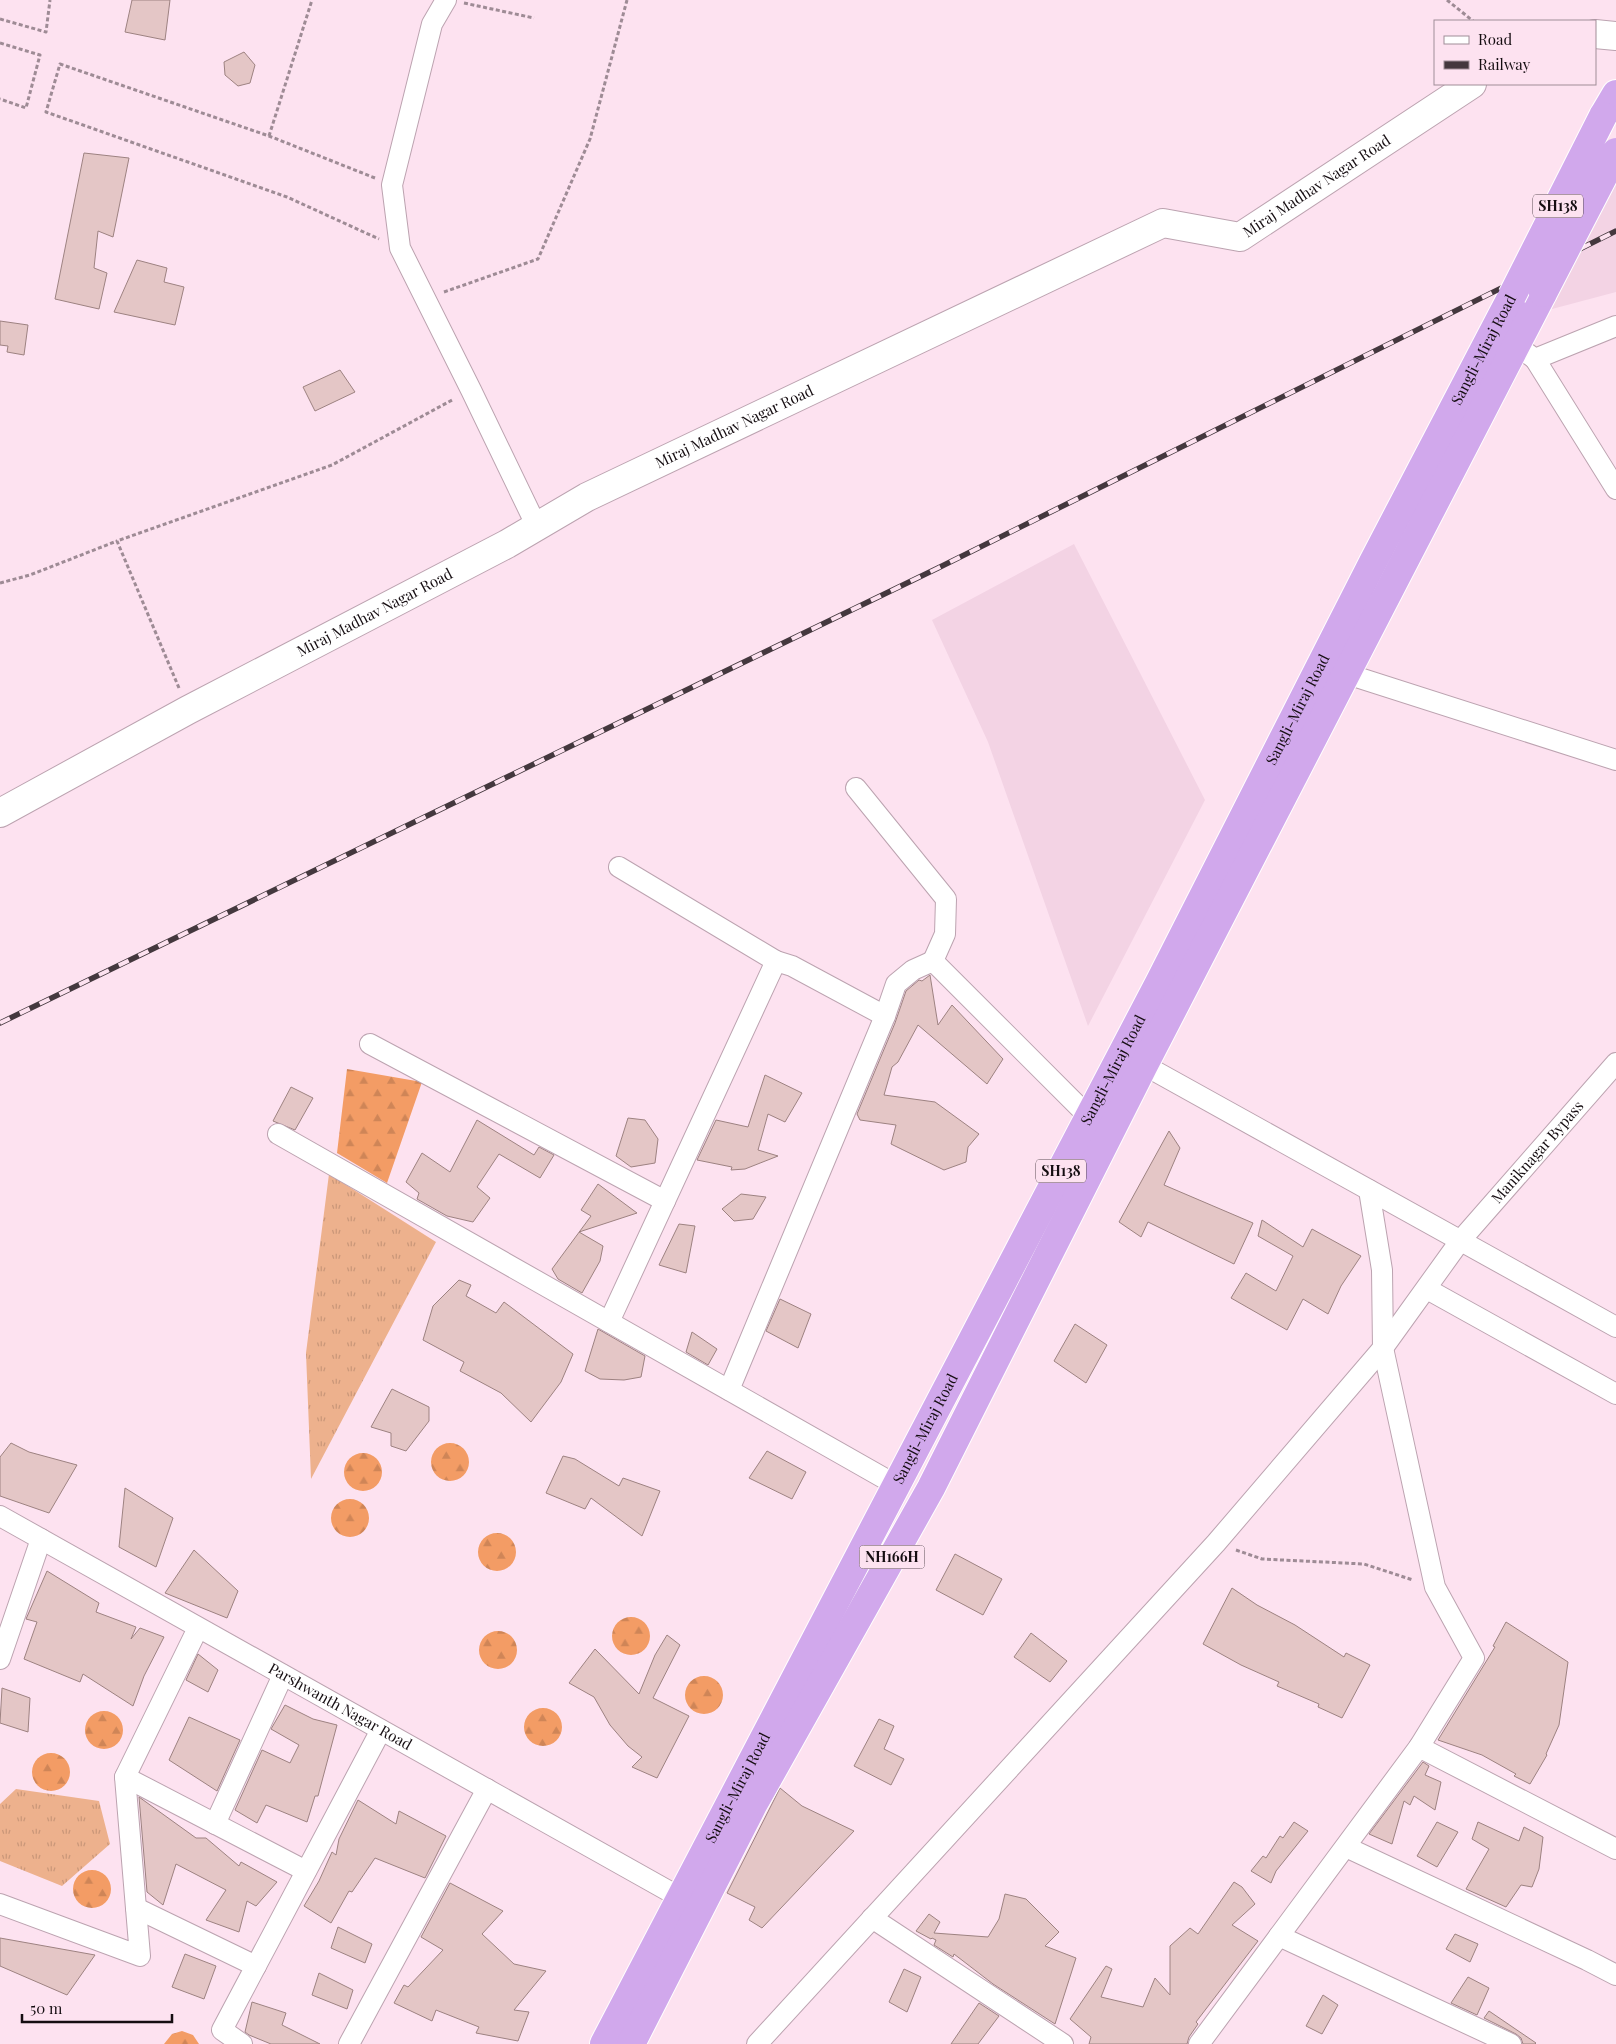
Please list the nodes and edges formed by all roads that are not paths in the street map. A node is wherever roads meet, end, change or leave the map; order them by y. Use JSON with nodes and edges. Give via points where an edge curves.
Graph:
{"nodes":[{"id":1,"x":453,"y":1,"type":"edge"},
{"id":2,"x":1596,"y":34,"type":"edge"},
{"id":3,"x":1616,"y":36,"type":"edge"},
{"id":4,"x":1470,"y":85,"type":"edge"},
{"id":5,"x":1610,"y":105,"type":"edge"},
{"id":6,"x":1616,"y":152,"type":"edge"},
{"id":7,"x":1616,"y":326,"type":"edge"},
{"id":8,"x":1514,"y":346,"type":"junction"},
{"id":9,"x":1616,"y":489,"type":"edge"},
{"id":10,"x":536,"y":525,"type":"junction"},
{"id":11,"x":1347,"y":674,"type":"junction"},
{"id":12,"x":1616,"y":760,"type":"edge"},
{"id":13,"x":856,"y":788,"type":"dead end"},
{"id":14,"x":0,"y":814,"type":"edge"},
{"id":15,"x":619,"y":867,"type":"dead end"},
{"id":16,"x":776,"y":961,"type":"junction"},
{"id":17,"x":933,"y":961,"type":"junction"},
{"id":18,"x":885,"y":1016,"type":"junction"},
{"id":19,"x":370,"y":1044,"type":"dead end"},
{"id":20,"x":1616,"y":1063,"type":"edge"},
{"id":21,"x":1144,"y":1065,"type":"junction"},
{"id":22,"x":1089,"y":1117,"type":"junction"},
{"id":23,"x":278,"y":1134,"type":"dead end"},
{"id":24,"x":1369,"y":1190,"type":"junction"},
{"id":25,"x":665,"y":1201,"type":"junction"},
{"id":26,"x":1460,"y":1241,"type":"junction"},
{"id":27,"x":1427,"y":1289,"type":"junction"},
{"id":28,"x":609,"y":1322,"type":"junction"},
{"id":29,"x":1616,"y":1327,"type":"edge"},
{"id":30,"x":1383,"y":1348,"type":"junction"},
{"id":31,"x":729,"y":1390,"type":"junction"},
{"id":32,"x":1616,"y":1394,"type":"edge"},
{"id":33,"x":896,"y":1486,"type":"junction"},
{"id":34,"x":0,"y":1516,"type":"edge"},
{"id":35,"x":41,"y":1539,"type":"junction"},
{"id":36,"x":198,"y":1628,"type":"junction"},
{"id":37,"x":0,"y":1658,"type":"edge"},
{"id":38,"x":283,"y":1675,"type":"junction"},
{"id":39,"x":381,"y":1730,"type":"junction"},
{"id":40,"x":1418,"y":1746,"type":"junction"},
{"id":41,"x":125,"y":1777,"type":"junction"},
{"id":42,"x":487,"y":1790,"type":"junction"},
{"id":43,"x":214,"y":1824,"type":"junction"},
{"id":44,"x":1346,"y":1847,"type":"junction"},
{"id":45,"x":1616,"y":1849,"type":"edge"},
{"id":46,"x":306,"y":1871,"type":"junction"},
{"id":47,"x":681,"y":1898,"type":"junction"},
{"id":48,"x":0,"y":1904,"type":"edge"},
{"id":49,"x":136,"y":1908,"type":"junction"},
{"id":50,"x":872,"y":1918,"type":"junction"},
{"id":51,"x":1279,"y":1936,"type":"junction"},
{"id":52,"x":256,"y":1966,"type":"junction"},
{"id":53,"x":1616,"y":1975,"type":"edge"},
{"id":54,"x":242,"y":2044,"type":"edge"},
{"id":55,"x":349,"y":2044,"type":"edge"},
{"id":56,"x":604,"y":2044,"type":"edge"},
{"id":57,"x":631,"y":2044,"type":"edge"},
{"id":58,"x":757,"y":2044,"type":"edge"},
{"id":59,"x":1063,"y":2044,"type":"edge"},
{"id":60,"x":1199,"y":2044,"type":"edge"},
{"id":61,"x":1511,"y":2044,"type":"edge"}],
"edges":[{"from":1,"to":10,"type":"street","via":[[432,24],[392,185],[400,248]]},
{"from":2,"to":3,"type":"street"},
{"from":4,"to":10,"type":"street","name":"Miraj Madhav Nagar Road","via":[[1240,237],[1163,223],[596,492]]},
{"from":5,"to":8,"type":"highway","name":"Sangli-Miraj Road","number":"SH138","bridge":true,"via":[[1512,296]]},
{"from":6,"to":8,"type":"highway","name":"Sangli-Miraj Road","bridge":true},
{"from":7,"to":8,"type":"street"},
{"from":8,"to":9,"type":"street"},
{"from":8,"to":11,"type":"highway","name":"Sangli-Miraj Road"},
{"from":8,"to":22,"type":"highway","name":"Sangli-Miraj Road","number":"SH138"},
{"from":10,"to":14,"type":"street","name":"Miraj Madhav Nagar Road","via":[[507,544],[188,710]]},
{"from":11,"to":12,"type":"street"},
{"from":11,"to":21,"type":"highway","name":"Sangli-Miraj Road"},
{"from":13,"to":17,"type":"street","via":[[946,899],[945,934]]},
{"from":15,"to":16,"type":"street"},
{"from":16,"to":18,"type":"street","via":[[792,966]]},
{"from":16,"to":25,"type":"street"},
{"from":17,"to":18,"type":"street","via":[[912,970],[896,984]]},
{"from":17,"to":22,"type":"street"},
{"from":18,"to":31,"type":"street"},
{"from":19,"to":25,"type":"street"},
{"from":20,"to":26,"type":"street","name":"Maniknagar Bypass"},
{"from":21,"to":24,"type":"street"},
{"from":21,"to":57,"type":"highway","name":"Sangli-Miraj Road","number":"NH166H","via":[[931,1488],[753,1805]]},
{"from":22,"to":33,"type":"highway","name":"Sangli-Miraj Road","number":"SH138"},
{"from":23,"to":28,"type":"street"},
{"from":24,"to":26,"type":"street"},
{"from":24,"to":30,"type":"street","via":[[1382,1270]]},
{"from":25,"to":28,"type":"street"},
{"from":26,"to":27,"type":"street","name":"Maniknagar Bypass"},
{"from":26,"to":29,"type":"street"},
{"from":27,"to":30,"type":"street"},
{"from":27,"to":32,"type":"street"},
{"from":28,"to":31,"type":"street"},
{"from":30,"to":40,"type":"street","via":[[1435,1587],[1474,1658]]},
{"from":30,"to":50,"type":"street","via":[[1216,1543]]},
{"from":31,"to":33,"type":"street"},
{"from":33,"to":47,"type":"highway","name":"Sangli-Miraj Road","number":"SH138"},
{"from":34,"to":35,"type":"street","name":"Parshwanth Nagar Road"},
{"from":35,"to":36,"type":"street","name":"Parshwanth Nagar Road"},
{"from":35,"to":37,"type":"street"},
{"from":36,"to":38,"type":"street","name":"Parshwanth Nagar Road"},
{"from":36,"to":41,"type":"street"},
{"from":38,"to":39,"type":"street","name":"Parshwanth Nagar Road"},
{"from":38,"to":43,"type":"street"},
{"from":39,"to":42,"type":"street","name":"Parshwanth Nagar Road"},
{"from":39,"to":46,"type":"street"},
{"from":40,"to":44,"type":"street"},
{"from":40,"to":45,"type":"street"},
{"from":41,"to":43,"type":"street"},
{"from":41,"to":49,"type":"street"},
{"from":42,"to":47,"type":"street","name":"Parshwanth Nagar Road"},
{"from":42,"to":55,"type":"street"},
{"from":43,"to":46,"type":"street"},
{"from":44,"to":51,"type":"street"},
{"from":44,"to":53,"type":"street"},
{"from":46,"to":52,"type":"street"},
{"from":47,"to":56,"type":"highway","name":"Sangli-Miraj Road","number":"SH138"},
{"from":48,"to":49,"type":"street","via":[[140,1956]]},
{"from":49,"to":52,"type":"street"},
{"from":50,"to":58,"type":"street"},
{"from":50,"to":59,"type":"street"},
{"from":51,"to":60,"type":"street"},
{"from":51,"to":61,"type":"street"},
{"from":52,"to":54,"type":"street","via":[[222,2030]]}]}
